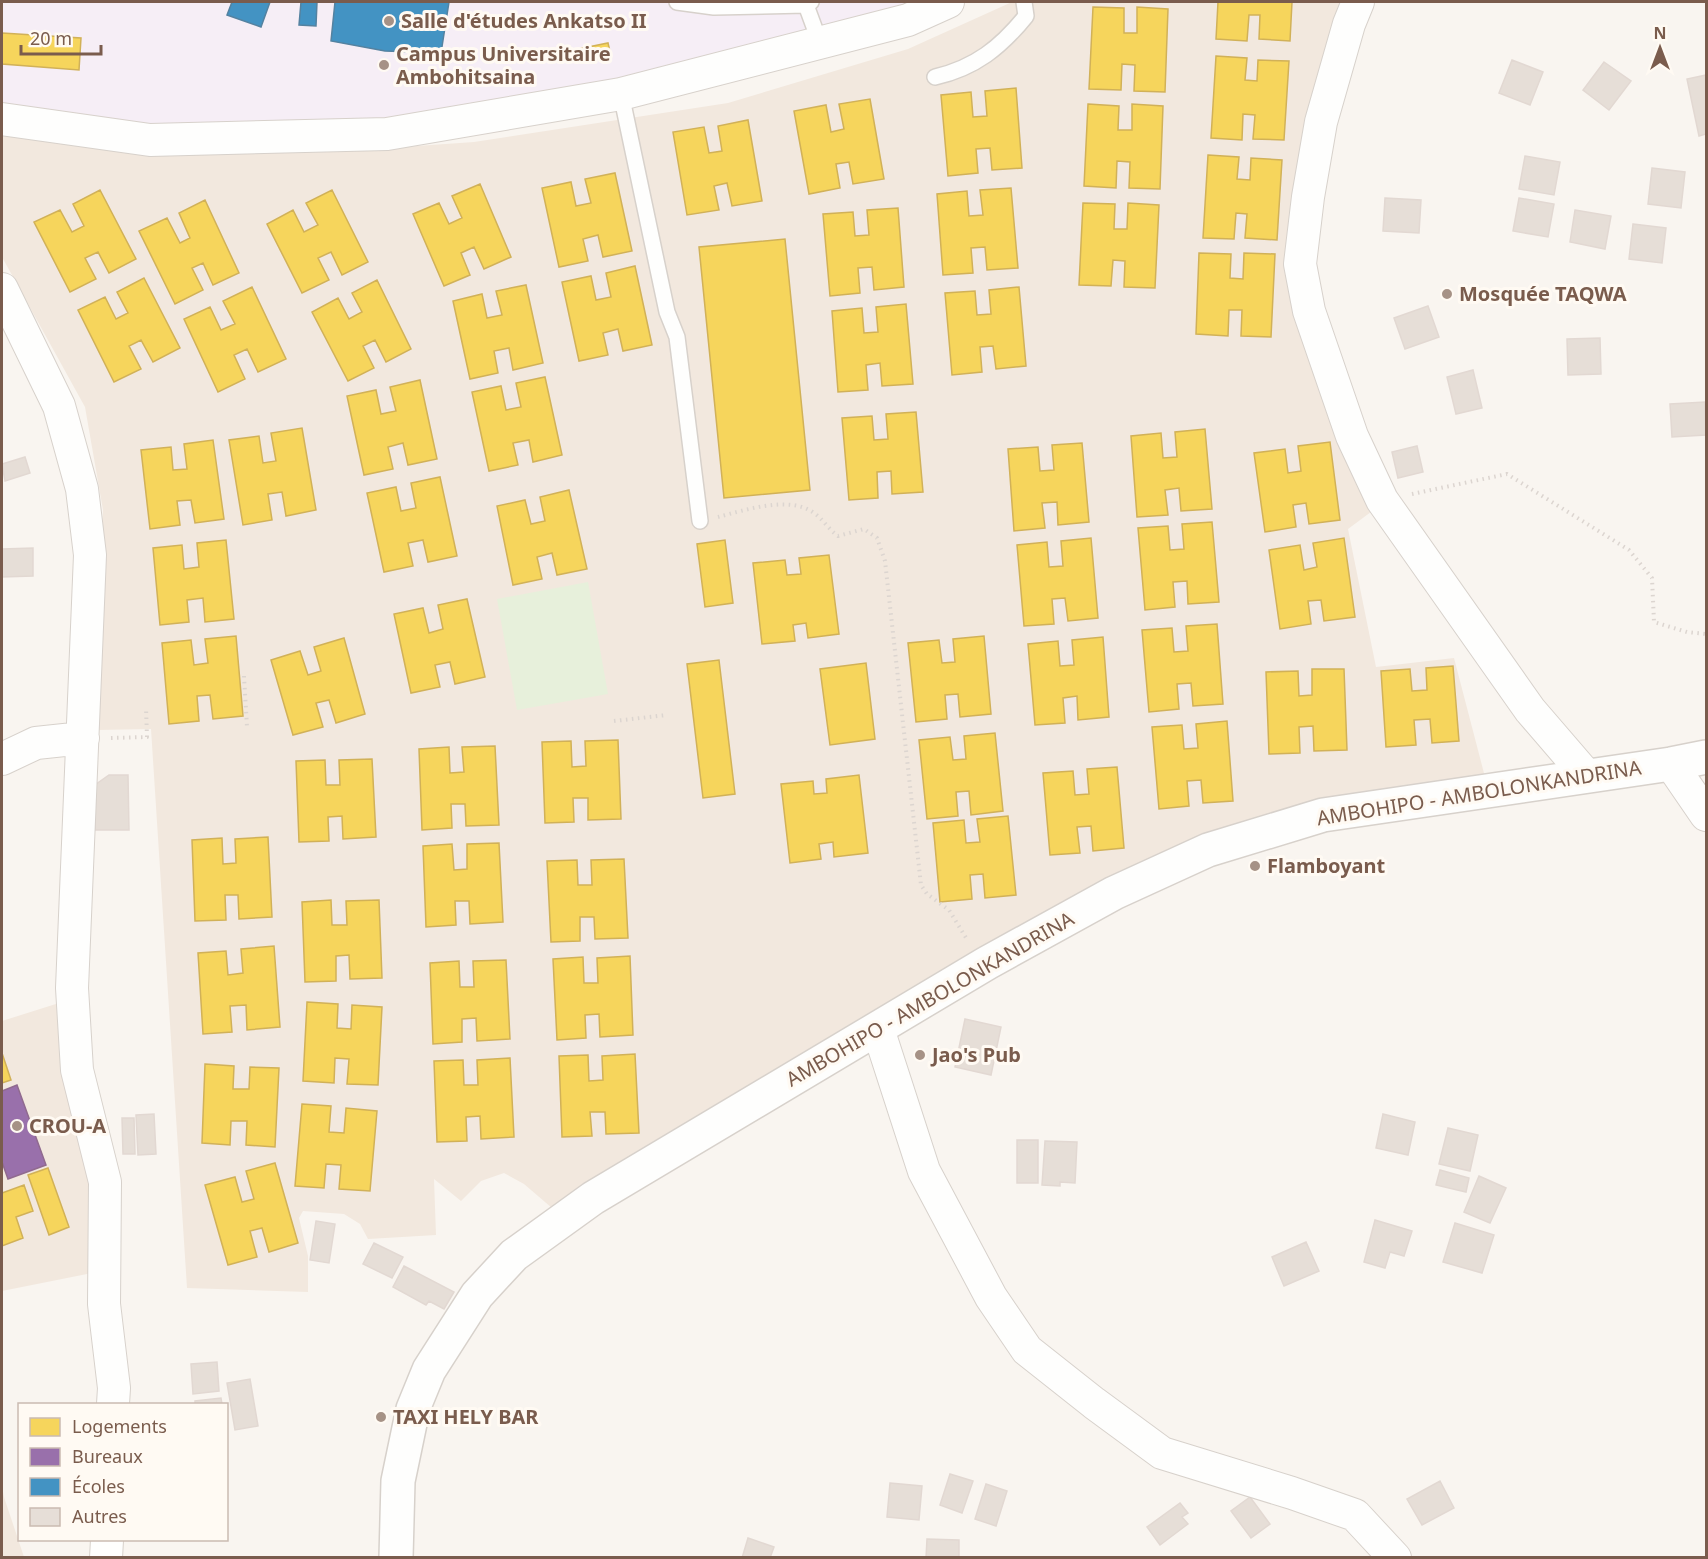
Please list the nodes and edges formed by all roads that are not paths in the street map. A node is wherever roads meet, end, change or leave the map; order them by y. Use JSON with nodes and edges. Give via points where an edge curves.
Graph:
{"nodes":[{"id":1,"x":677,"y":2,"type":"edge"},
{"id":2,"x":948,"y":2,"type":"edge"},
{"id":3,"x":1024,"y":2,"type":"edge"},
{"id":4,"x":1358,"y":2,"type":"edge"},
{"id":5,"x":809,"y":3,"type":"edge"},
{"id":6,"x":820,"y":43,"type":"junction"},
{"id":7,"x":935,"y":77,"type":"dead end"},
{"id":8,"x":621,"y":94,"type":"junction"},
{"id":9,"x":2,"y":119,"type":"edge"},
{"id":10,"x":2,"y":289,"type":"edge"},
{"id":11,"x":700,"y":521,"type":"road end"},
{"id":12,"x":83,"y":738,"type":"junction"},
{"id":13,"x":1707,"y":757,"type":"edge"},
{"id":14,"x":2,"y":759,"type":"edge"},
{"id":15,"x":1671,"y":764,"type":"junction"},
{"id":16,"x":1586,"y":776,"type":"junction"},
{"id":17,"x":1707,"y":815,"type":"edge"},
{"id":18,"x":878,"y":1029,"type":"junction"},
{"id":19,"x":113,"y":1403,"type":"edge"},
{"id":20,"x":106,"y":1541,"type":"edge"},
{"id":21,"x":106,"y":1557,"type":"edge"},
{"id":22,"x":396,"y":1557,"type":"edge"},
{"id":23,"x":1395,"y":1557,"type":"edge"}],
"edges":[{"from":1,"to":5,"type":"lane","via":[[714,7]]},
{"from":2,"to":6,"type":"street","via":[[908,20]]},
{"from":3,"to":7,"type":"lane","via":[[1026,16],[987,56]]},
{"from":4,"to":16,"type":"street","via":[[1321,122],[1308,197],[1300,264],[1309,311],[1352,436],[1382,500],[1530,710]]},
{"from":5,"to":6,"type":"lane"},
{"from":6,"to":8,"type":"street"},
{"from":8,"to":9,"type":"street","via":[[387,134],[150,140]]},
{"from":8,"to":11,"type":"lane","via":[[677,338]]},
{"from":10,"to":12,"type":"street","via":[[59,406],[82,489],[90,555]]},
{"from":12,"to":14,"type":"street","via":[[36,743]]},
{"from":12,"to":19,"type":"street","via":[[72,988],[77,1071],[105,1182],[104,1304]]},
{"from":13,"to":15,"type":"street","name":"AMBOHIPO - AMBOLONKANDRINA"},
{"from":15,"to":16,"type":"street","name":"AMBOHIPO - AMBOLONKANDRINA"},
{"from":15,"to":17,"type":"street"},
{"from":16,"to":18,"type":"street","name":"AMBOHIPO - AMBOLONKANDRINA","via":[[1323,814],[1208,850],[1114,893]]},
{"from":18,"to":22,"type":"street","name":"AMBOHIPO - AMBOLONKANDRINA","via":[[593,1198],[514,1255],[477,1295],[429,1370],[413,1409],[398,1481]]},
{"from":18,"to":23,"type":"street","via":[[924,1171],[991,1296],[1027,1350],[1162,1453],[1355,1515]]},
{"from":20,"to":21,"type":"street"}]}
